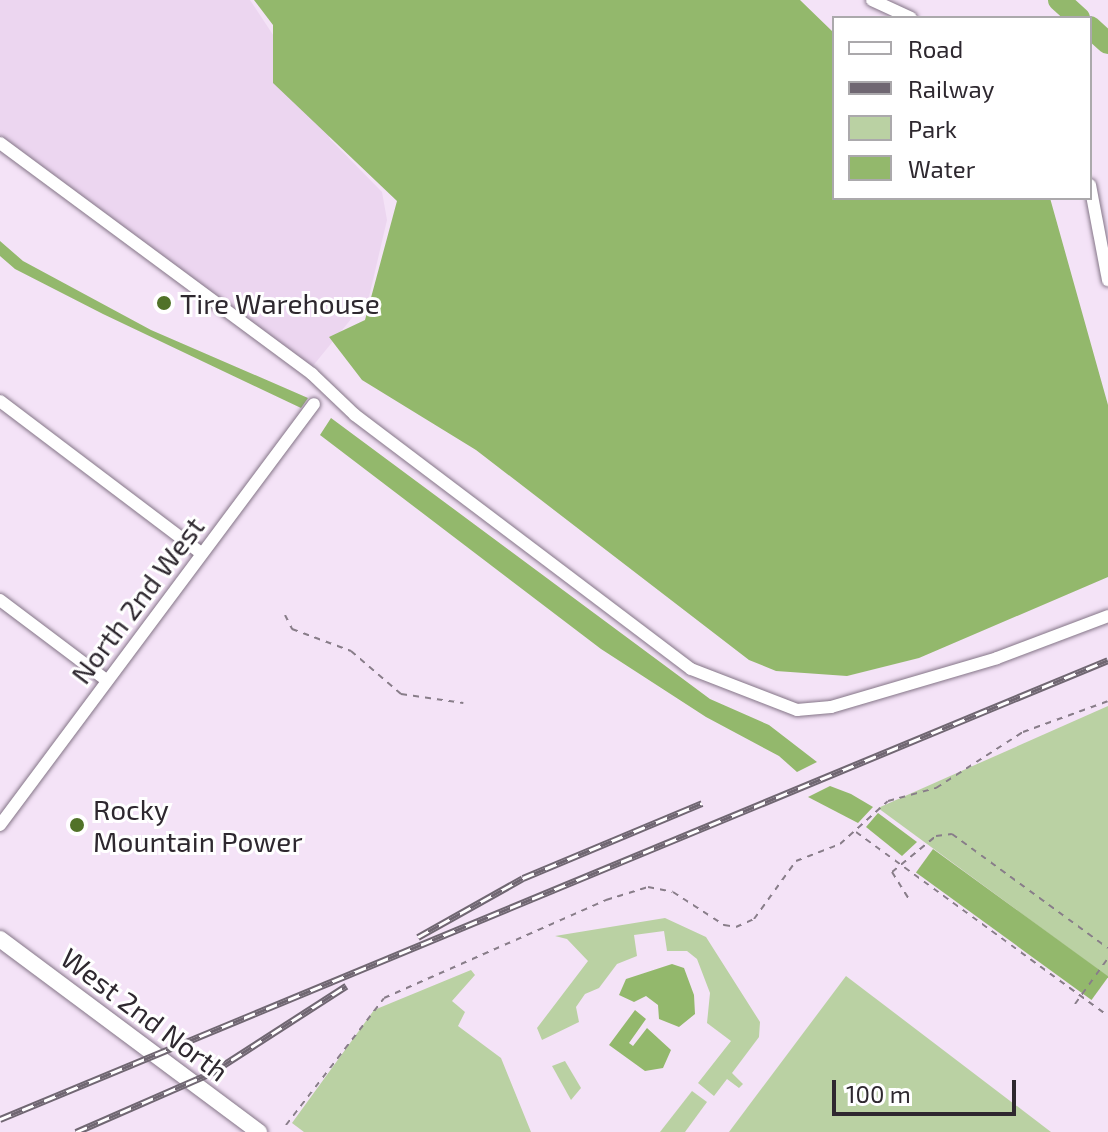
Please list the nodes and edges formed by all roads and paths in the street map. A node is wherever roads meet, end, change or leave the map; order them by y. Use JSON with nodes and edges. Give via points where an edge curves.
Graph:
{"nodes":[{"id":1,"x":872,"y":0,"type":"edge"},
{"id":2,"x":907,"y":16,"type":"edge"},
{"id":3,"x":0,"y":143,"type":"edge"},
{"id":4,"x":1092,"y":196,"type":"edge"},
{"id":5,"x":1108,"y":280,"type":"edge"},
{"id":6,"x":0,"y":401,"type":"edge"},
{"id":7,"x":314,"y":404,"type":"dead end"},
{"id":8,"x":201,"y":553,"type":"junction"},
{"id":9,"x":0,"y":600,"type":"edge"},
{"id":10,"x":285,"y":615,"type":"dead end"},
{"id":11,"x":1108,"y":616,"type":"edge"},
{"id":12,"x":106,"y":680,"type":"junction"},
{"id":13,"x":1108,"y":701,"type":"edge"},
{"id":14,"x":463,"y":703,"type":"dead end"},
{"id":15,"x":0,"y":825,"type":"edge"},
{"id":16,"x":856,"y":830,"type":"junction"},
{"id":17,"x":901,"y":865,"type":"junction"},
{"id":18,"x":909,"y":899,"type":"dead end"},
{"id":19,"x":0,"y":939,"type":"edge"},
{"id":20,"x":1108,"y":948,"type":"edge"},
{"id":21,"x":1108,"y":958,"type":"edge"},
{"id":22,"x":1081,"y":997,"type":"junction"},
{"id":23,"x":1075,"y":1004,"type":"dead end"},
{"id":24,"x":1108,"y":1016,"type":"edge"},
{"id":25,"x":286,"y":1125,"type":"dead end"},
{"id":26,"x":259,"y":1132,"type":"edge"}],
"edges":[{"from":1,"to":2,"type":"street"},
{"from":3,"to":11,"type":"street","via":[[312,374],[355,415],[691,669],[797,710],[831,707],[997,658]]},
{"from":4,"to":5,"type":"street"},
{"from":6,"to":8,"type":"street"},
{"from":7,"to":8,"type":"street","name":"North 2nd West"},
{"from":8,"to":12,"type":"street","name":"North 2nd West"},
{"from":9,"to":12,"type":"street"},
{"from":10,"to":14,"type":"path","via":[[292,629],[351,651],[401,694]]},
{"from":12,"to":15,"type":"street","name":"North 2nd West"},
{"from":13,"to":16,"type":"path","via":[[1023,732],[936,788],[878,808]]},
{"from":16,"to":17,"type":"path"},
{"from":16,"to":25,"type":"path","via":[[840,844],[796,861],[754,919],[736,927],[673,892],[648,887],[606,900],[384,998]]},
{"from":17,"to":18,"type":"path","bridge":true,"via":[[892,872]]},
{"from":17,"to":20,"type":"path","bridge":true,"via":[[936,836],[952,834]]},
{"from":17,"to":22,"type":"path"},
{"from":19,"to":26,"type":"street","name":"West 2nd North"},
{"from":21,"to":22,"type":"path"},
{"from":22,"to":23,"type":"path"},
{"from":22,"to":24,"type":"path"}]}
